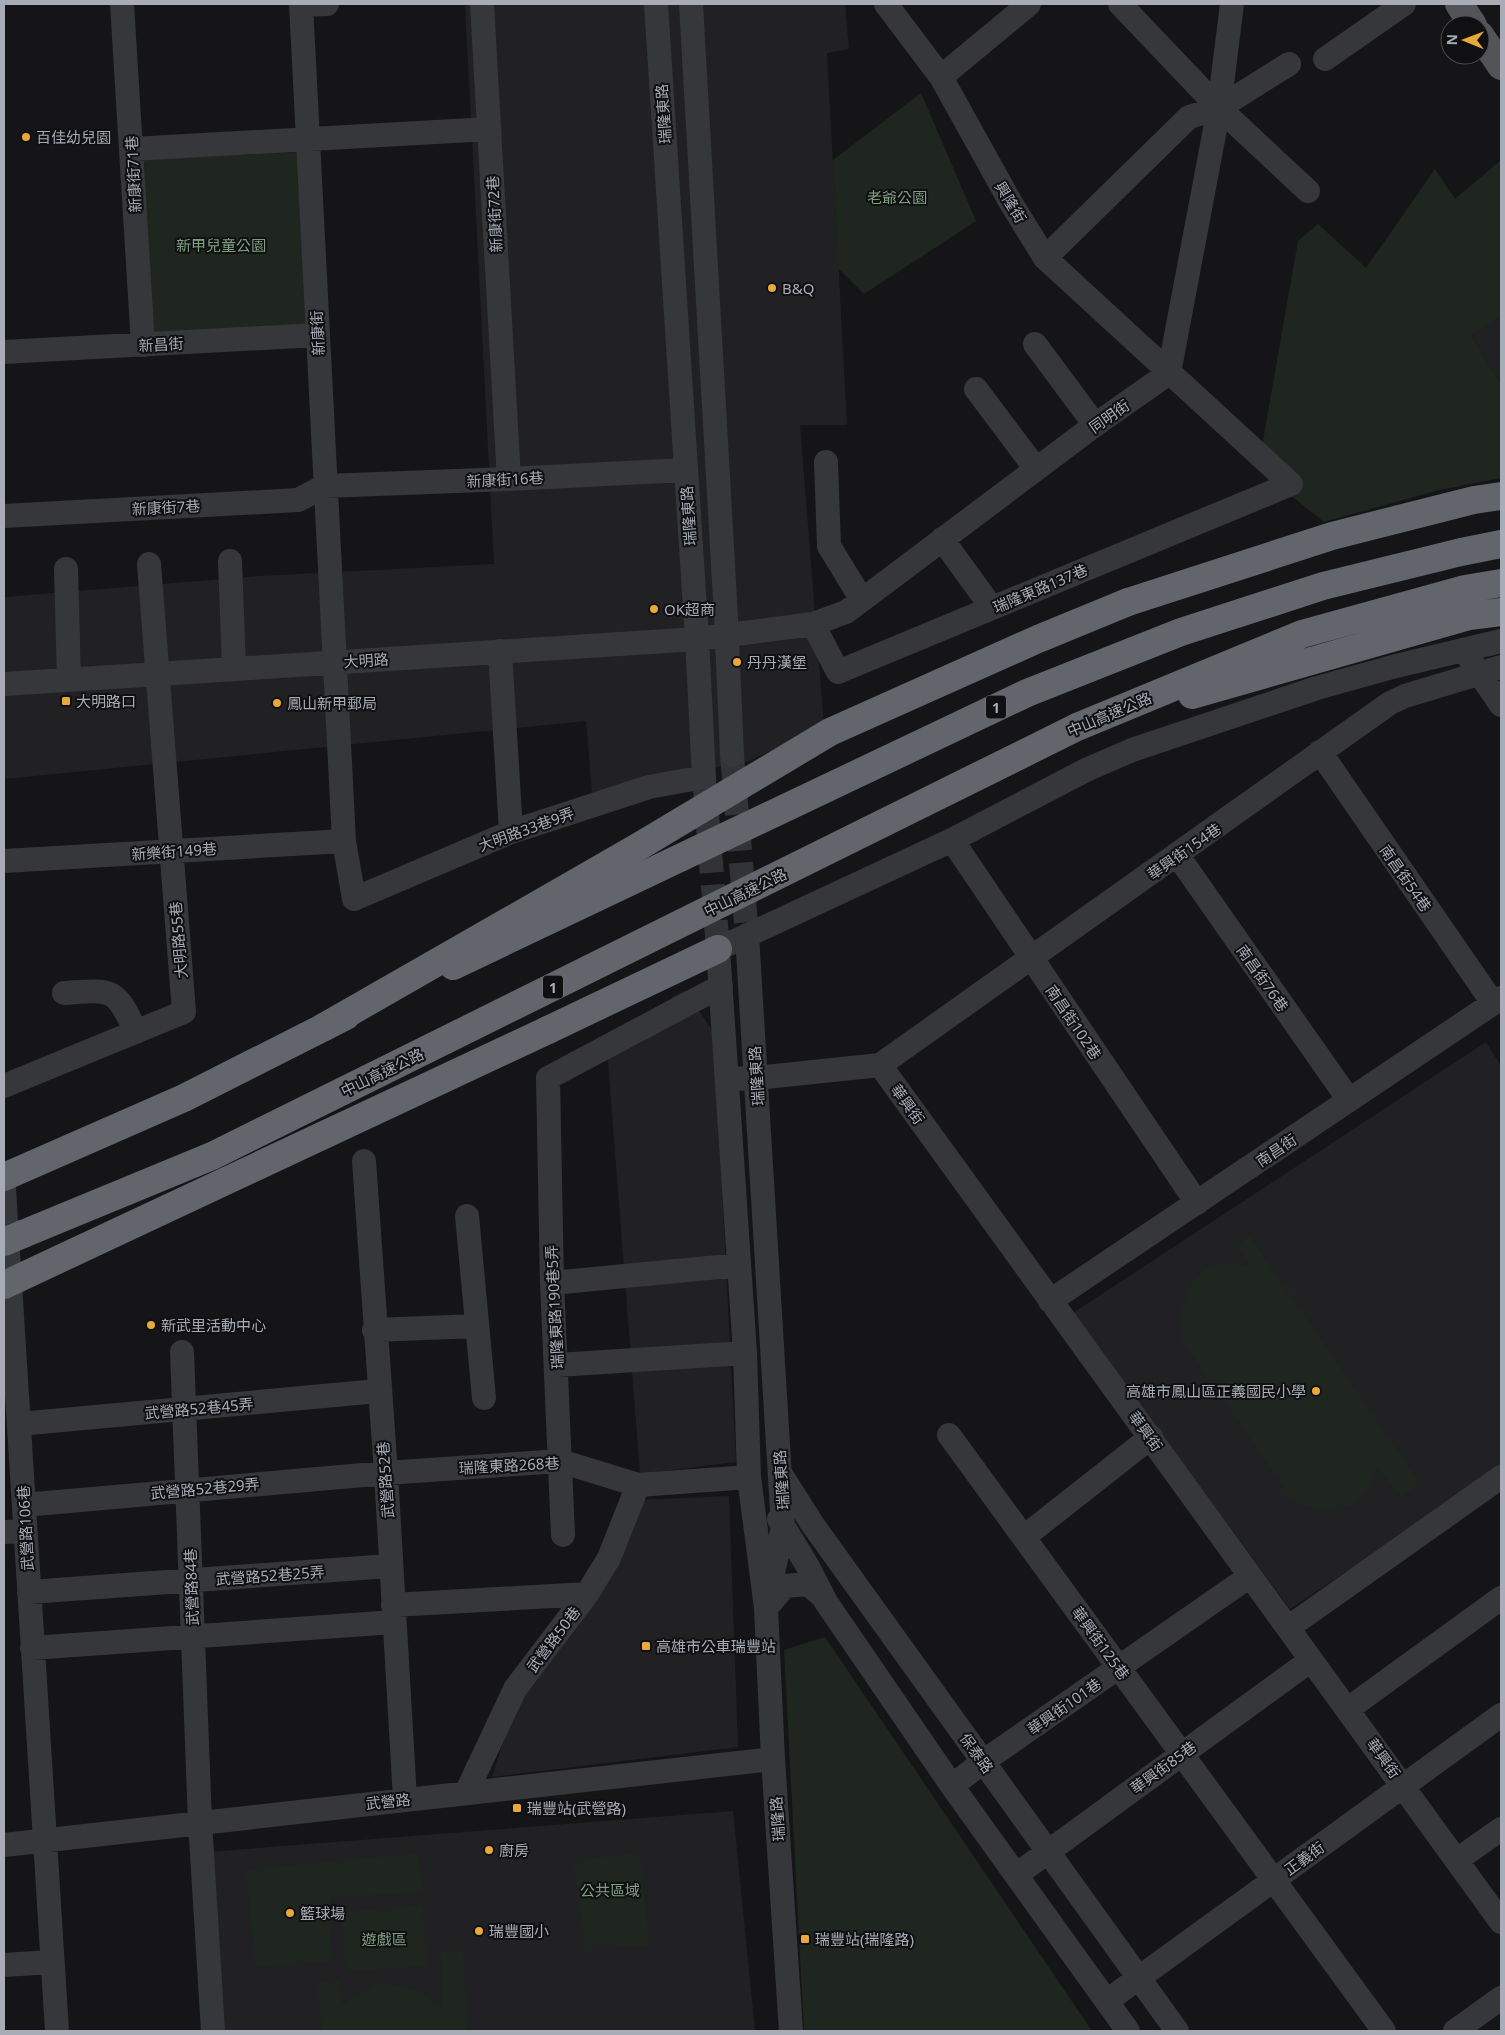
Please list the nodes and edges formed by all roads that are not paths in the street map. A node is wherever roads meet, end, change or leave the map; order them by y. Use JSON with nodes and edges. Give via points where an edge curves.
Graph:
{"nodes":[{"id":1,"x":122,"y":4,"type":"edge"},
{"id":2,"x":301,"y":4,"type":"edge"},
{"id":3,"x":327,"y":4,"type":"edge"},
{"id":4,"x":482,"y":4,"type":"edge"},
{"id":5,"x":656,"y":4,"type":"edge"},
{"id":6,"x":691,"y":4,"type":"edge"},
{"id":7,"x":886,"y":4,"type":"edge"},
{"id":8,"x":1029,"y":4,"type":"edge"},
{"id":9,"x":1232,"y":4,"type":"edge"},
{"id":10,"x":1404,"y":4,"type":"edge"},
{"id":11,"x":1459,"y":4,"type":"edge"},
{"id":12,"x":1134,"y":9,"type":"edge"},
{"id":13,"x":1466,"y":15,"type":"edge"},
{"id":14,"x":1490,"y":50,"type":"edge"},
{"id":15,"x":1325,"y":59,"type":"dead end"},
{"id":16,"x":1289,"y":64,"type":"dead end"},
{"id":17,"x":1501,"y":66,"type":"edge"},
{"id":18,"x":941,"y":77,"type":"junction"},
{"id":19,"x":1219,"y":108,"type":"junction"},
{"id":20,"x":489,"y":129,"type":"junction"},
{"id":21,"x":308,"y":140,"type":"junction"},
{"id":22,"x":132,"y":148,"type":"junction"},
{"id":23,"x":1308,"y":191,"type":"dead end"},
{"id":24,"x":704,"y":252,"type":"junction"},
{"id":25,"x":672,"y":254,"type":"junction"},
{"id":26,"x":1045,"y":258,"type":"junction"},
{"id":27,"x":317,"y":335,"type":"junction"},
{"id":28,"x":1035,"y":344,"type":"dead end"},
{"id":29,"x":142,"y":345,"type":"junction"},
{"id":30,"x":4,"y":352,"type":"edge"},
{"id":31,"x":1170,"y":373,"type":"junction"},
{"id":32,"x":976,"y":389,"type":"dead end"},
{"id":33,"x":1095,"y":425,"type":"junction"},
{"id":34,"x":826,"y":462,"type":"dead end"},
{"id":35,"x":1036,"y":469,"type":"junction"},
{"id":36,"x":685,"y":470,"type":"junction"},
{"id":37,"x":509,"y":480,"type":"junction"},
{"id":38,"x":1291,"y":484,"type":"joint"},
{"id":39,"x":325,"y":486,"type":"junction"},
{"id":40,"x":1501,"y":496,"type":"edge"},
{"id":41,"x":4,"y":516,"type":"edge"},
{"id":42,"x":942,"y":539,"type":"junction"},
{"id":43,"x":1501,"y":544,"type":"edge"},
{"id":44,"x":230,"y":561,"type":"dead end"},
{"id":45,"x":149,"y":564,"type":"dead end"},
{"id":46,"x":66,"y":569,"type":"dead end"},
{"id":47,"x":1501,"y":583,"type":"edge"},
{"id":48,"x":862,"y":600,"type":"junction"},
{"id":49,"x":992,"y":608,"type":"junction"},
{"id":50,"x":1501,"y":612,"type":"edge"},
{"id":51,"x":813,"y":624,"type":"junction"},
{"id":52,"x":727,"y":635,"type":"junction"},
{"id":53,"x":697,"y":638,"type":"junction"},
{"id":54,"x":1501,"y":641,"type":"edge"},
{"id":55,"x":1463,"y":650,"type":"junction"},
{"id":56,"x":500,"y":651,"type":"junction"},
{"id":57,"x":334,"y":662,"type":"junction"},
{"id":58,"x":234,"y":668,"type":"junction"},
{"id":59,"x":1490,"y":670,"type":"edge"},
{"id":60,"x":158,"y":673,"type":"junction"},
{"id":61,"x":69,"y":679,"type":"junction"},
{"id":62,"x":4,"y":684,"type":"edge"},
{"id":63,"x":1501,"y":705,"type":"edge"},
{"id":64,"x":1077,"y":727,"type":"junction"},
{"id":65,"x":1320,"y":752,"type":"junction"},
{"id":66,"x":732,"y":755,"type":"tunnel mouth"},
{"id":67,"x":704,"y":777,"type":"joint"},
{"id":68,"x":511,"y":832,"type":"junction"},
{"id":69,"x":344,"y":840,"type":"junction"},
{"id":70,"x":952,"y":840,"type":"junction"},
{"id":71,"x":170,"y":852,"type":"junction"},
{"id":72,"x":1178,"y":856,"type":"junction"},
{"id":73,"x":4,"y":861,"type":"edge"},
{"id":74,"x":354,"y":899,"type":"joint"},
{"id":75,"x":747,"y":935,"type":"junction"},
{"id":76,"x":718,"y":949,"type":"junction"},
{"id":77,"x":1030,"y":957,"type":"junction"},
{"id":78,"x":721,"y":986,"type":"junction"},
{"id":79,"x":64,"y":993,"type":"dead end"},
{"id":80,"x":1497,"y":1000,"type":"edge"},
{"id":81,"x":324,"y":1027,"type":"junction"},
{"id":82,"x":136,"y":1032,"type":"junction"},
{"id":83,"x":880,"y":1065,"type":"junction"},
{"id":84,"x":756,"y":1078,"type":"junction"},
{"id":85,"x":727,"y":1079,"type":"junction"},
{"id":86,"x":4,"y":1086,"type":"edge"},
{"id":87,"x":1349,"y":1100,"type":"junction"},
{"id":88,"x":364,"y":1161,"type":"dead end"},
{"id":89,"x":8,"y":1179,"type":"edge"},
{"id":90,"x":1197,"y":1203,"type":"junction"},
{"id":91,"x":467,"y":1216,"type":"dead end"},
{"id":92,"x":11,"y":1230,"type":"edge"},
{"id":93,"x":740,"y":1265,"type":"junction"},
{"id":94,"x":552,"y":1283,"type":"junction"},
{"id":95,"x":4,"y":1285,"type":"edge"},
{"id":96,"x":1050,"y":1302,"type":"junction"},
{"id":97,"x":477,"y":1326,"type":"junction"},
{"id":98,"x":374,"y":1330,"type":"junction"},
{"id":99,"x":9,"y":1338,"type":"edge"},
{"id":100,"x":182,"y":1352,"type":"dead end"},
{"id":101,"x":745,"y":1353,"type":"junction"},
{"id":102,"x":557,"y":1365,"type":"junction"},
{"id":103,"x":378,"y":1391,"type":"junction"},
{"id":104,"x":484,"y":1398,"type":"dead end"},
{"id":105,"x":184,"y":1410,"type":"junction"},
{"id":106,"x":19,"y":1424,"type":"junction"},
{"id":107,"x":949,"y":1435,"type":"dead end"},
{"id":108,"x":1152,"y":1437,"type":"junction"},
{"id":109,"x":560,"y":1461,"type":"junction"},
{"id":110,"x":386,"y":1472,"type":"junction"},
{"id":111,"x":780,"y":1472,"type":"junction"},
{"id":112,"x":749,"y":1477,"type":"junction"},
{"id":113,"x":1501,"y":1477,"type":"edge"},
{"id":114,"x":638,"y":1485,"type":"junction"},
{"id":115,"x":187,"y":1490,"type":"junction"},
{"id":116,"x":24,"y":1505,"type":"junction"},
{"id":117,"x":813,"y":1524,"type":"junction"},
{"id":118,"x":784,"y":1527,"type":"junction"},
{"id":119,"x":756,"y":1529,"type":"junction"},
{"id":120,"x":15,"y":1531,"type":"edge"},
{"id":121,"x":563,"y":1536,"type":"dead end"},
{"id":122,"x":1024,"y":1538,"type":"junction"},
{"id":123,"x":390,"y":1566,"type":"junction"},
{"id":124,"x":1250,"y":1576,"type":"junction"},
{"id":125,"x":190,"y":1580,"type":"junction"},
{"id":126,"x":29,"y":1592,"type":"junction"},
{"id":127,"x":587,"y":1594,"type":"junction"},
{"id":128,"x":821,"y":1595,"type":"junction"},
{"id":129,"x":1501,"y":1598,"type":"edge"},
{"id":130,"x":766,"y":1608,"type":"junction"},
{"id":131,"x":393,"y":1614,"type":"junction"},
{"id":132,"x":1289,"y":1627,"type":"junction"},
{"id":133,"x":192,"y":1636,"type":"junction"},
{"id":134,"x":32,"y":1648,"type":"junction"},
{"id":135,"x":1311,"y":1660,"type":"junction"},
{"id":136,"x":1119,"y":1668,"type":"junction"},
{"id":137,"x":1348,"y":1709,"type":"junction"},
{"id":138,"x":1501,"y":1716,"type":"edge"},
{"id":139,"x":1182,"y":1754,"type":"junction"},
{"id":140,"x":773,"y":1759,"type":"junction"},
{"id":141,"x":984,"y":1761,"type":"junction"},
{"id":142,"x":952,"y":1786,"type":"junction"},
{"id":143,"x":1404,"y":1786,"type":"junction"},
{"id":144,"x":466,"y":1792,"type":"junction"},
{"id":145,"x":405,"y":1799,"type":"junction"},
{"id":146,"x":200,"y":1822,"type":"junction"},
{"id":147,"x":1501,"y":1829,"type":"edge"},
{"id":148,"x":44,"y":1840,"type":"junction"},
{"id":149,"x":4,"y":1844,"type":"edge"},
{"id":150,"x":1048,"y":1851,"type":"junction"},
{"id":151,"x":1457,"y":1860,"type":"junction"},
{"id":152,"x":1016,"y":1875,"type":"junction"},
{"id":153,"x":1274,"y":1881,"type":"junction"},
{"id":154,"x":1501,"y":1922,"type":"edge"},
{"id":155,"x":51,"y":1962,"type":"junction"},
{"id":156,"x":4,"y":1965,"type":"edge"},
{"id":157,"x":1139,"y":1978,"type":"junction"},
{"id":158,"x":1501,"y":1998,"type":"edge"},
{"id":159,"x":1107,"y":2001,"type":"junction"},
{"id":160,"x":57,"y":2031,"type":"edge"},
{"id":161,"x":213,"y":2031,"type":"edge"},
{"id":162,"x":792,"y":2031,"type":"edge"},
{"id":163,"x":1128,"y":2031,"type":"edge"},
{"id":164,"x":1177,"y":2031,"type":"edge"},
{"id":165,"x":1384,"y":2031,"type":"edge"},
{"id":166,"x":1455,"y":2031,"type":"edge"}],
"edges":[{"from":1,"to":22,"type":"street","name":"新康街71巷"},
{"from":2,"to":3,"type":"street"},
{"from":2,"to":21,"type":"street","name":"新康街"},
{"from":4,"to":20,"type":"street","name":"新康街72巷"},
{"from":5,"to":25,"type":"street","name":"瑞隆東路"},
{"from":6,"to":24,"type":"street"},
{"from":7,"to":18,"type":"street","name":"興隆街"},
{"from":8,"to":18,"type":"street"},
{"from":9,"to":19,"type":"street"},
{"from":10,"to":15,"type":"street"},
{"from":11,"to":13,"type":"main road"},
{"from":12,"to":19,"type":"street"},
{"from":14,"to":17,"type":"main road"},
{"from":16,"to":19,"type":"street"},
{"from":18,"to":26,"type":"street","name":"興隆街","via":[[1011,204]]},
{"from":19,"to":23,"type":"street"},
{"from":19,"to":26,"type":"street","via":[[1188,117]]},
{"from":19,"to":31,"type":"street"},
{"from":20,"to":21,"type":"street"},
{"from":20,"to":37,"type":"street","name":"新康街72巷"},
{"from":21,"to":22,"type":"street"},
{"from":21,"to":27,"type":"street","name":"新康街"},
{"from":22,"to":29,"type":"street","name":"新康街71巷"},
{"from":24,"to":25,"type":"street"},
{"from":24,"to":52,"type":"street"},
{"from":25,"to":36,"type":"street","name":"瑞隆東路"},
{"from":26,"to":31,"type":"street","name":"興隆街"},
{"from":27,"to":29,"type":"street","name":"新昌街"},
{"from":27,"to":39,"type":"street","name":"新康街"},
{"from":28,"to":33,"type":"street"},
{"from":29,"to":30,"type":"street","name":"新昌街"},
{"from":31,"to":33,"type":"street","name":"同明街"},
{"from":31,"to":38,"type":"street","name":"興隆街"},
{"from":32,"to":35,"type":"street"},
{"from":33,"to":35,"type":"street","name":"同明街"},
{"from":34,"to":48,"type":"street","via":[[829,546]]},
{"from":35,"to":42,"type":"street","name":"同明街"},
{"from":36,"to":37,"type":"street","name":"新康街16巷"},
{"from":36,"to":53,"type":"street","name":"瑞隆東路"},
{"from":37,"to":39,"type":"street","name":"新康街16巷"},
{"from":38,"to":49,"type":"street","name":"瑞隆東路137巷"},
{"from":39,"to":41,"type":"street","name":"新康街7巷","via":[[298,500]]},
{"from":39,"to":57,"type":"street","name":"新康街"},
{"from":40,"to":81,"type":"highway","bridge":true,"via":[[1332,536],[1128,602],[830,732],[638,847]]},
{"from":42,"to":48,"type":"street","name":"同明街"},
{"from":42,"to":49,"type":"street"},
{"from":43,"to":81,"type":"highway","number":"1","via":[[1323,586],[1181,632],[1026,693]]},
{"from":44,"to":58,"type":"street"},
{"from":45,"to":60,"type":"street","name":"大明路55巷"},
{"from":46,"to":61,"type":"street"},
{"from":47,"to":64,"type":"highway","name":"中山高速公路","number":"1","via":[[1465,589],[1302,634]]},
{"from":48,"to":51,"type":"street","name":"同明街","via":[[846,612]]},
{"from":49,"to":51,"type":"street","name":"瑞隆東路137巷","via":[[838,672]]},
{"from":50,"to":64,"type":"highway","via":[[1469,616]]},
{"from":51,"to":52,"type":"street","name":"同明街"},
{"from":52,"to":53,"type":"street","name":"大明路"},
{"from":52,"to":66,"type":"street"},
{"from":53,"to":56,"type":"street","name":"大明路"},
{"from":53,"to":67,"type":"street","name":"瑞隆東路"},
{"from":54,"to":55,"type":"street"},
{"from":55,"to":59,"type":"street"},
{"from":55,"to":70,"type":"street","via":[[1316,688],[1132,750],[1086,770]]},
{"from":56,"to":57,"type":"street","name":"大明路"},
{"from":56,"to":68,"type":"street"},
{"from":57,"to":58,"type":"street","name":"大明路"},
{"from":57,"to":69,"type":"street","name":"新康街"},
{"from":58,"to":60,"type":"street","name":"大明路"},
{"from":59,"to":63,"type":"street"},
{"from":59,"to":65,"type":"street","name":"華興街154巷","via":[[1390,703]]},
{"from":60,"to":61,"type":"street","name":"大明路"},
{"from":60,"to":71,"type":"street","name":"大明路55巷"},
{"from":61,"to":62,"type":"street","name":"大明路"},
{"from":64,"to":92,"type":"highway","name":"中山高速公路","number":"1","via":[[212,1156]]},
{"from":65,"to":72,"type":"street","name":"華興街154巷"},
{"from":65,"to":80,"type":"street","name":"南昌街54巷"},
{"from":67,"to":68,"type":"street","name":"大明路33巷9弄","via":[[648,787]]},
{"from":68,"to":74,"type":"street","name":"大明路33巷9弄"},
{"from":69,"to":71,"type":"street","name":"新樂街149巷"},
{"from":69,"to":74,"type":"street","name":"新康街"},
{"from":70,"to":75,"type":"street"},
{"from":70,"to":77,"type":"street","name":"南昌街102巷"},
{"from":71,"to":73,"type":"street","name":"新樂街149巷"},
{"from":71,"to":82,"type":"street","name":"大明路55巷","via":[[184,1012]]},
{"from":72,"to":77,"type":"street","name":"華興街154巷"},
{"from":72,"to":87,"type":"street","name":"南昌街76巷"},
{"from":75,"to":76,"type":"street"},
{"from":75,"to":84,"type":"street","name":"瑞隆東路"},
{"from":76,"to":78,"type":"street","name":"瑞隆東路"},
{"from":76,"to":95,"type":"highway","bridge":true},
{"from":77,"to":83,"type":"street","name":"華興街154巷"},
{"from":77,"to":90,"type":"street","name":"南昌街102巷"},
{"from":78,"to":85,"type":"street","name":"瑞隆東路"},
{"from":78,"to":94,"type":"street","name":"瑞隆東路190巷5弄","via":[[548,1078]]},
{"from":79,"to":82,"type":"street","via":[[102,991],[118,997]]},
{"from":80,"to":87,"type":"street","name":"南昌街"},
{"from":81,"to":89,"type":"highway","number":"1","via":[[184,1098]]},
{"from":82,"to":86,"type":"street","name":"大明路55巷"},
{"from":83,"to":84,"type":"street"},
{"from":83,"to":96,"type":"street","name":"華興街"},
{"from":84,"to":85,"type":"street"},
{"from":84,"to":111,"type":"street","name":"瑞隆東路"},
{"from":85,"to":93,"type":"street","name":"瑞隆東路"},
{"from":87,"to":90,"type":"street","name":"南昌街"},
{"from":88,"to":98,"type":"street","name":"武營路52巷"},
{"from":89,"to":92,"type":"street","name":"武營路106巷"},
{"from":90,"to":96,"type":"street","name":"南昌街"},
{"from":91,"to":97,"type":"street"},
{"from":92,"to":99,"type":"street","name":"武營路106巷"},
{"from":93,"to":94,"type":"street"},
{"from":93,"to":101,"type":"street","name":"瑞隆東路"},
{"from":94,"to":102,"type":"street","name":"瑞隆東路190巷5弄"},
{"from":96,"to":108,"type":"street","name":"華興街"},
{"from":97,"to":98,"type":"street"},
{"from":97,"to":104,"type":"street"},
{"from":98,"to":103,"type":"street","name":"武營路52巷"},
{"from":99,"to":106,"type":"street","name":"武營路106巷"},
{"from":100,"to":105,"type":"street","name":"武營路84巷"},
{"from":101,"to":102,"type":"street"},
{"from":101,"to":112,"type":"street","name":"瑞隆東路"},
{"from":102,"to":109,"type":"street","name":"瑞隆東路190巷5弄"},
{"from":103,"to":105,"type":"street","name":"武營路52巷45弄"},
{"from":103,"to":110,"type":"street","name":"武營路52巷"},
{"from":105,"to":106,"type":"street","name":"武營路52巷45弄"},
{"from":105,"to":115,"type":"street","name":"武營路84巷"},
{"from":106,"to":116,"type":"street","name":"武營路106巷"},
{"from":107,"to":122,"type":"street","name":"華興街125巷"},
{"from":108,"to":122,"type":"street"},
{"from":108,"to":124,"type":"street","name":"華興街"},
{"from":109,"to":110,"type":"street","name":"瑞隆東路268巷"},
{"from":109,"to":114,"type":"street","name":"瑞隆東路268巷"},
{"from":109,"to":121,"type":"street","name":"瑞隆東路190巷5弄"},
{"from":110,"to":115,"type":"street","name":"武營路52巷29弄"},
{"from":110,"to":123,"type":"street","name":"武營路52巷"},
{"from":111,"to":117,"type":"street","name":"保泰路"},
{"from":111,"to":118,"type":"street","name":"瑞隆東路"},
{"from":112,"to":114,"type":"street","name":"瑞隆東路268巷"},
{"from":112,"to":118,"type":"street","name":"瑞隆東路"},
{"from":112,"to":119,"type":"street","name":"瑞隆路"},
{"from":113,"to":132,"type":"street"},
{"from":114,"to":127,"type":"street","name":"武營路50巷","via":[[609,1558]]},
{"from":115,"to":116,"type":"street","name":"武營路52巷29弄"},
{"from":115,"to":125,"type":"street","name":"武營路84巷"},
{"from":116,"to":120,"type":"street","name":"武營路106巷"},
{"from":117,"to":118,"type":"street"},
{"from":117,"to":141,"type":"street","name":"保泰路"},
{"from":118,"to":119,"type":"street"},
{"from":118,"to":128,"type":"street"},
{"from":118,"to":130,"type":"street","name":"瑞隆路"},
{"from":119,"to":130,"type":"street","name":"瑞隆路"},
{"from":120,"to":126,"type":"street","name":"武營路106巷"},
{"from":122,"to":136,"type":"street","name":"華興街125巷"},
{"from":123,"to":125,"type":"street","name":"武營路52巷25弄"},
{"from":123,"to":131,"type":"street","name":"武營路52巷"},
{"from":124,"to":132,"type":"street","name":"華興街"},
{"from":124,"to":136,"type":"street","name":"華興街101巷"},
{"from":125,"to":126,"type":"street","name":"武營路52巷25弄"},
{"from":125,"to":133,"type":"street","name":"武營路84巷"},
{"from":126,"to":134,"type":"street","name":"武營路106巷"},
{"from":127,"to":131,"type":"street"},
{"from":127,"to":144,"type":"street","name":"武營路50巷","via":[[515,1689]]},
{"from":128,"to":130,"type":"street","via":[[808,1584],[785,1586]]},
{"from":128,"to":142,"type":"street"},
{"from":129,"to":137,"type":"street"},
{"from":130,"to":140,"type":"street","name":"瑞隆路"},
{"from":131,"to":133,"type":"street"},
{"from":131,"to":145,"type":"street","name":"武營路52巷"},
{"from":132,"to":135,"type":"street","name":"華興街"},
{"from":133,"to":134,"type":"street"},
{"from":133,"to":146,"type":"street","name":"武營路84巷"},
{"from":134,"to":148,"type":"street","name":"武營路106巷"},
{"from":135,"to":137,"type":"street","name":"華興街"},
{"from":135,"to":139,"type":"street","name":"華興街85巷"},
{"from":136,"to":139,"type":"street","name":"華興街125巷"},
{"from":136,"to":141,"type":"street","name":"華興街101巷"},
{"from":137,"to":143,"type":"street","name":"華興街"},
{"from":138,"to":143,"type":"street","name":"正義街"},
{"from":139,"to":150,"type":"street","name":"華興街85巷"},
{"from":139,"to":153,"type":"street","name":"華興街125巷"},
{"from":140,"to":144,"type":"street","name":"武營路"},
{"from":140,"to":162,"type":"street","name":"瑞隆路"},
{"from":141,"to":142,"type":"street","name":"華興街101巷"},
{"from":141,"to":150,"type":"street","name":"保泰路"},
{"from":142,"to":152,"type":"street"},
{"from":143,"to":151,"type":"street","name":"華興街"},
{"from":143,"to":153,"type":"street","name":"正義街"},
{"from":144,"to":145,"type":"street","name":"武營路"},
{"from":145,"to":146,"type":"street","name":"武營路"},
{"from":146,"to":148,"type":"street","name":"武營路"},
{"from":146,"to":161,"type":"street","name":"武營路84巷"},
{"from":147,"to":151,"type":"street"},
{"from":148,"to":149,"type":"street","name":"武營路"},
{"from":148,"to":155,"type":"street","name":"武營路106巷"},
{"from":150,"to":152,"type":"street","name":"華興街85巷"},
{"from":150,"to":157,"type":"street","name":"保泰路"},
{"from":151,"to":154,"type":"street","name":"華興街"},
{"from":152,"to":159,"type":"street"},
{"from":153,"to":157,"type":"street","name":"正義街"},
{"from":153,"to":165,"type":"street","name":"華興街125巷"},
{"from":155,"to":156,"type":"street"},
{"from":155,"to":160,"type":"street","name":"武營路106巷"},
{"from":157,"to":159,"type":"street","name":"正義街"},
{"from":157,"to":164,"type":"street","name":"保泰路"},
{"from":158,"to":166,"type":"street"},
{"from":159,"to":163,"type":"street"}]}
